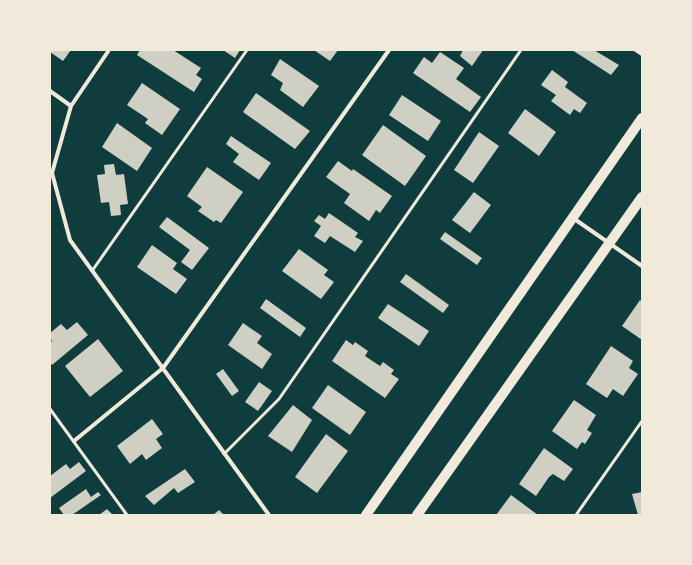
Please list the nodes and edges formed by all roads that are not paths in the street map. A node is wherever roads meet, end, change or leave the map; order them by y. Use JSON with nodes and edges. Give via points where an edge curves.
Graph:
{"nodes":[{"id":1,"x":109,"y":50,"type":"edge"},
{"id":2,"x":247,"y":50,"type":"edge"},
{"id":3,"x":389,"y":50,"type":"edge"},
{"id":4,"x":522,"y":50,"type":"edge"},
{"id":5,"x":636,"y":50,"type":"edge"},
{"id":6,"x":642,"y":54,"type":"edge"},
{"id":7,"x":50,"y":91,"type":"edge"},
{"id":8,"x":71,"y":106,"type":"junction"},
{"id":9,"x":642,"y":118,"type":"edge"},
{"id":10,"x":642,"y":197,"type":"edge"},
{"id":11,"x":572,"y":218,"type":"junction"},
{"id":12,"x":608,"y":244,"type":"junction"},
{"id":13,"x":642,"y":266,"type":"edge"},
{"id":14,"x":92,"y":271,"type":"junction"},
{"id":15,"x":163,"y":368,"type":"junction"},
{"id":16,"x":50,"y":409,"type":"edge"},
{"id":17,"x":642,"y":421,"type":"edge"},
{"id":18,"x":74,"y":441,"type":"junction"},
{"id":19,"x":224,"y":454,"type":"junction"},
{"id":20,"x":127,"y":515,"type":"edge"},
{"id":21,"x":269,"y":515,"type":"edge"},
{"id":22,"x":366,"y":515,"type":"edge"},
{"id":23,"x":417,"y":515,"type":"edge"},
{"id":24,"x":576,"y":515,"type":"edge"}],
"edges":[{"from":1,"to":8,"type":"street"},
{"from":2,"to":14,"type":"lane"},
{"from":3,"to":15,"type":"street"},
{"from":4,"to":19,"type":"lane","via":[[279,399]]},
{"from":5,"to":6,"type":"street"},
{"from":7,"to":8,"type":"street"},
{"from":8,"to":14,"type":"street","via":[[52,174],[70,240]]},
{"from":9,"to":11,"type":"main road"},
{"from":10,"to":12,"type":"main road"},
{"from":11,"to":12,"type":"street"},
{"from":11,"to":22,"type":"main road"},
{"from":12,"to":13,"type":"street"},
{"from":12,"to":23,"type":"main road"},
{"from":14,"to":15,"type":"street"},
{"from":15,"to":18,"type":"street"},
{"from":15,"to":19,"type":"street"},
{"from":16,"to":18,"type":"lane"},
{"from":17,"to":24,"type":"lane"},
{"from":18,"to":20,"type":"lane"},
{"from":19,"to":21,"type":"street"}]}
